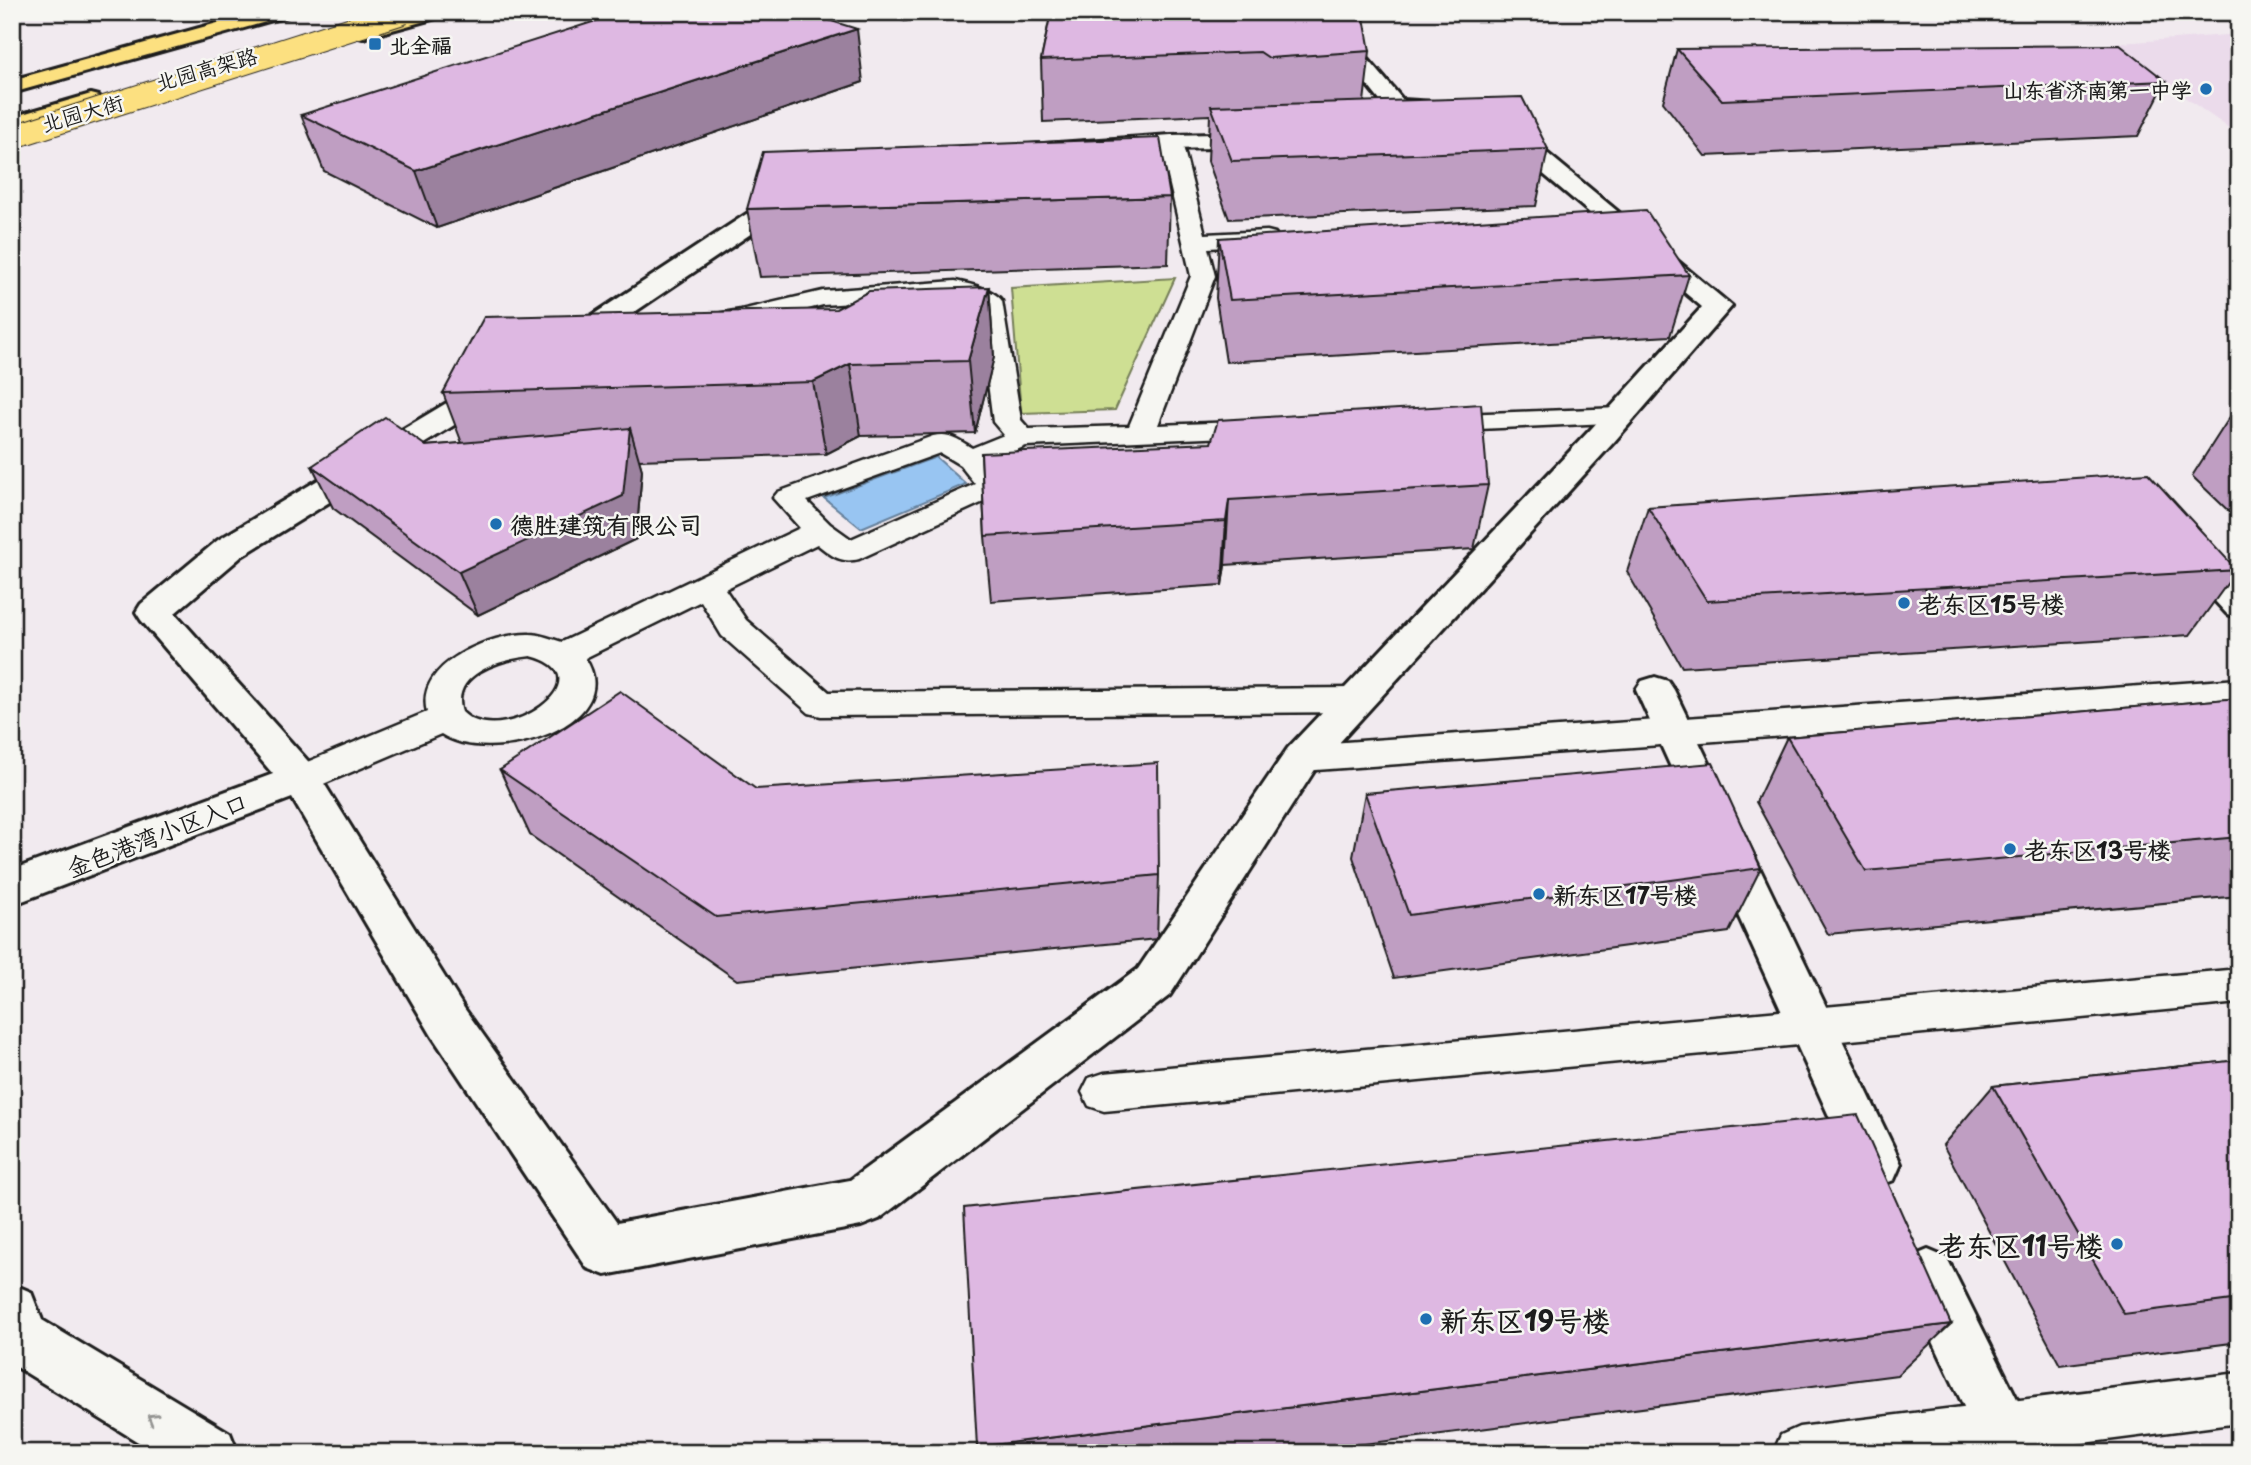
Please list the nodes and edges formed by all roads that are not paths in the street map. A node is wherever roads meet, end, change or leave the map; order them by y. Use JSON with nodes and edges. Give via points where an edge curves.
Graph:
{"nodes":[{"id":1,"x":213,"y":12,"type":"edge"},
{"id":2,"x":258,"y":12,"type":"edge"},
{"id":3,"x":280,"y":12,"type":"edge"},
{"id":4,"x":402,"y":12,"type":"edge"},
{"id":5,"x":436,"y":12,"type":"edge"},
{"id":6,"x":134,"y":32,"type":"dead end"},
{"id":7,"x":1299,"y":55,"type":"edge"},
{"id":8,"x":12,"y":85,"type":"edge"},
{"id":9,"x":1461,"y":109,"type":"edge"},
{"id":10,"x":12,"y":124,"type":"edge"},
{"id":11,"x":12,"y":134,"type":"edge"},
{"id":12,"x":1171,"y":142,"type":"junction"},
{"id":13,"x":1293,"y":237,"type":"edge"},
{"id":14,"x":1195,"y":242,"type":"junction"},
{"id":15,"x":700,"y":321,"type":"edge"},
{"id":16,"x":644,"y":326,"type":"edge"},
{"id":17,"x":589,"y":330,"type":"junction"},
{"id":18,"x":1620,"y":416,"type":"junction"},
{"id":19,"x":1415,"y":424,"type":"edge"},
{"id":20,"x":1291,"y":428,"type":"edge"},
{"id":21,"x":1140,"y":434,"type":"junction"},
{"id":22,"x":1022,"y":438,"type":"junction"},
{"id":23,"x":970,"y":459,"type":"junction"},
{"id":24,"x":2164,"y":526,"type":"edge"},
{"id":25,"x":819,"y":531,"type":"junction"},
{"id":26,"x":707,"y":585,"type":"junction"},
{"id":27,"x":2239,"y":606,"type":"edge"},
{"id":28,"x":565,"y":654,"type":"junction"},
{"id":29,"x":1655,"y":690,"type":"dead end"},
{"id":30,"x":2239,"y":691,"type":"edge"},
{"id":31,"x":1357,"y":700,"type":"junction"},
{"id":32,"x":446,"y":718,"type":"junction"},
{"id":33,"x":1674,"y":732,"type":"junction"},
{"id":34,"x":1302,"y":758,"type":"junction"},
{"id":35,"x":301,"y":779,"type":"junction"},
{"id":36,"x":12,"y":888,"type":"edge"},
{"id":37,"x":2239,"y":986,"type":"edge"},
{"id":38,"x":1811,"y":1025,"type":"junction"},
{"id":39,"x":1104,"y":1091,"type":"dead end"},
{"id":40,"x":12,"y":1311,"type":"edge"},
{"id":41,"x":2239,"y":1398,"type":"edge"},
{"id":42,"x":2009,"y":1440,"type":"edge"},
{"id":43,"x":210,"y":1453,"type":"edge"},
{"id":44,"x":1799,"y":1453,"type":"edge"}],
"edges":[{"from":1,"to":6,"type":"main road"},
{"from":2,"to":8,"type":"main road","name":"北园大街"},
{"from":3,"to":8,"type":"main road","name":"北园高架路"},
{"from":4,"to":10,"type":"main road","name":"北园高架路","bridge":true},
{"from":4,"to":11,"type":"main road","bridge":true},
{"from":5,"to":11,"type":"main road","name":"北园大街"},
{"from":7,"to":9,"type":"street","via":[[1354,55],[1397,107]]},
{"from":12,"to":14,"type":"lane"},
{"from":12,"to":17,"type":"street","via":[[914,160],[789,197]]},
{"from":12,"to":18,"type":"street","via":[[1498,122],[1600,220],[1718,306]]},
{"from":13,"to":14,"type":"lane"},
{"from":14,"to":21,"type":"lane","via":[[1203,276]]},
{"from":15,"to":22,"type":"lane","via":[[741,318],[823,298],[955,288],[990,301],[1007,422]]},
{"from":16,"to":17,"type":"lane"},
{"from":17,"to":35,"type":"street","via":[[230,548],[154,612]]},
{"from":18,"to":19,"type":"lane"},
{"from":18,"to":31,"type":"street"},
{"from":20,"to":21,"type":"lane"},
{"from":21,"to":22,"type":"lane"},
{"from":22,"to":23,"type":"lane"},
{"from":23,"to":25,"type":"lane","via":[[993,487],[848,552]]},
{"from":23,"to":25,"type":"lane","via":[[943,442],[788,498]]},
{"from":24,"to":27,"type":"street"},
{"from":25,"to":26,"type":"lane"},
{"from":26,"to":28,"type":"lane"},
{"from":26,"to":31,"type":"lane","via":[[734,628],[821,704]]},
{"from":28,"to":32,"type":"lane","via":[[531,645],[509,647],[469,663],[443,691],[441,706]]},
{"from":28,"to":32,"type":"lane","via":[[575,665],[578,679],[561,709],[543,722],[498,736],[458,729]]},
{"from":29,"to":33,"type":"street"},
{"from":30,"to":33,"type":"lane"},
{"from":31,"to":34,"type":"street"},
{"from":32,"to":35,"type":"lane"},
{"from":33,"to":34,"type":"lane"},
{"from":33,"to":38,"type":"street"},
{"from":34,"to":35,"type":"street","via":[[1154,982],[862,1202],[605,1250],[448,1022]]},
{"from":35,"to":36,"type":"street","name":"金色港湾小区入口"},
{"from":37,"to":38,"type":"lane"},
{"from":38,"to":39,"type":"lane"},
{"from":38,"to":42,"type":"street"},
{"from":43,"to":40,"type":"street","one_way":true,"via":[[20,1338]]},
{"from":41,"to":42,"type":"lane"},
{"from":42,"to":44,"type":"lane"}]}
